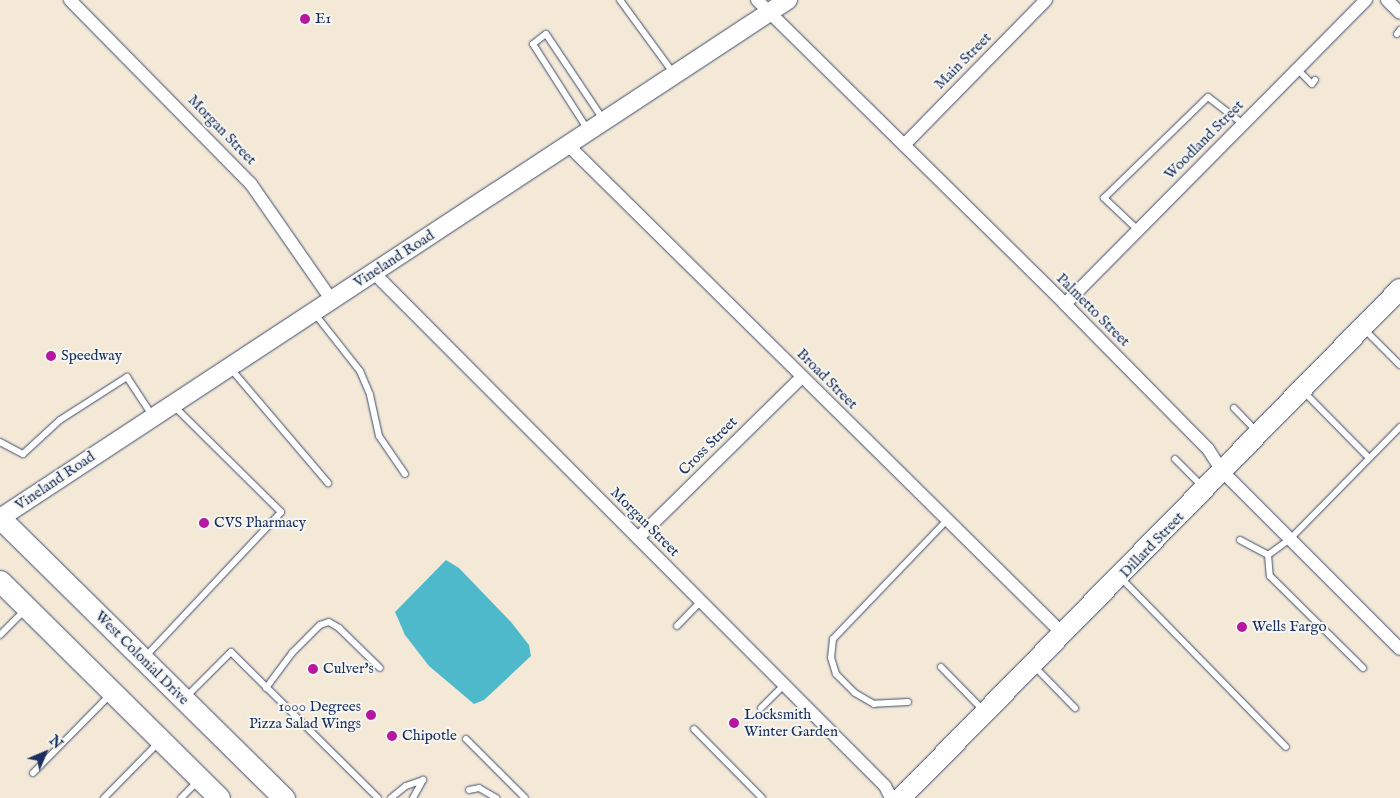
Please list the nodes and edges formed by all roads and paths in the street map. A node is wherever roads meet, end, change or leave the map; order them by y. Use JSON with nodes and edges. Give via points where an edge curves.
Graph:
{"nodes":[{"id":1,"x":70,"y":0,"type":"edge"},
{"id":2,"x":620,"y":0,"type":"edge"},
{"id":3,"x":788,"y":0,"type":"edge"},
{"id":4,"x":1046,"y":0,"type":"edge"},
{"id":5,"x":1366,"y":0,"type":"edge"},
{"id":6,"x":1387,"y":0,"type":"edge"},
{"id":7,"x":763,"y":6,"type":"edge"},
{"id":8,"x":1400,"y":13,"type":"edge"},
{"id":9,"x":1297,"y":70,"type":"junction"},
{"id":10,"x":675,"y":75,"type":"junction"},
{"id":11,"x":1315,"y":80,"type":"dead end"},
{"id":12,"x":605,"y":122,"type":"junction"},
{"id":13,"x":1243,"y":124,"type":"junction"},
{"id":14,"x":590,"y":132,"type":"junction"},
{"id":15,"x":904,"y":145,"type":"junction"},
{"id":16,"x":569,"y":146,"type":"junction"},
{"id":17,"x":1138,"y":230,"type":"junction"},
{"id":18,"x":373,"y":272,"type":"junction"},
{"id":19,"x":1400,"y":289,"type":"edge"},
{"id":20,"x":331,"y":298,"type":"junction"},
{"id":21,"x":1065,"y":304,"type":"junction"},
{"id":22,"x":312,"y":311,"type":"junction"},
{"id":23,"x":1362,"y":328,"type":"junction"},
{"id":24,"x":1400,"y":365,"type":"edge"},
{"id":25,"x":229,"y":366,"type":"junction"},
{"id":26,"x":802,"y":377,"type":"junction"},
{"id":27,"x":1302,"y":390,"type":"junction"},
{"id":28,"x":172,"y":404,"type":"junction"},
{"id":29,"x":1234,"y":408,"type":"dead end"},
{"id":30,"x":153,"y":416,"type":"junction"},
{"id":31,"x":1400,"y":427,"type":"edge"},
{"id":32,"x":1259,"y":434,"type":"junction"},
{"id":33,"x":0,"y":442,"type":"edge"},
{"id":34,"x":1369,"y":458,"type":"junction"},
{"id":35,"x":1175,"y":459,"type":"dead end"},
{"id":36,"x":1223,"y":472,"type":"junction"},
{"id":37,"x":405,"y":474,"type":"dead end"},
{"id":38,"x":328,"y":483,"type":"dead end"},
{"id":39,"x":1206,"y":489,"type":"junction"},
{"id":40,"x":0,"y":518,"type":"edge"},
{"id":41,"x":947,"y":520,"type":"junction"},
{"id":42,"x":638,"y":538,"type":"junction"},
{"id":43,"x":1290,"y":539,"type":"junction"},
{"id":44,"x":1240,"y":540,"type":"dead end"},
{"id":45,"x":1268,"y":555,"type":"junction"},
{"id":46,"x":1120,"y":577,"type":"junction"},
{"id":47,"x":0,"y":581,"type":"edge"},
{"id":48,"x":701,"y":601,"type":"junction"},
{"id":49,"x":27,"y":608,"type":"junction"},
{"id":50,"x":677,"y":626,"type":"dead end"},
{"id":51,"x":0,"y":635,"type":"edge"},
{"id":52,"x":1064,"y":635,"type":"junction"},
{"id":53,"x":1400,"y":649,"type":"edge"},
{"id":54,"x":144,"y":659,"type":"junction"},
{"id":55,"x":1033,"y":665,"type":"junction"},
{"id":56,"x":941,"y":667,"type":"dead end"},
{"id":57,"x":380,"y":668,"type":"dead end"},
{"id":58,"x":1363,"y":668,"type":"dead end"},
{"id":59,"x":784,"y":684,"type":"junction"},
{"id":60,"x":266,"y":688,"type":"junction"},
{"id":61,"x":113,"y":693,"type":"junction"},
{"id":62,"x":184,"y":699,"type":"junction"},
{"id":63,"x":908,"y":702,"type":"dead end"},
{"id":64,"x":761,"y":708,"type":"dead end"},
{"id":65,"x":1074,"y":708,"type":"dead end"},
{"id":66,"x":986,"y":713,"type":"junction"},
{"id":67,"x":694,"y":729,"type":"dead end"},
{"id":68,"x":466,"y":739,"type":"dead end"},
{"id":69,"x":160,"y":740,"type":"junction"},
{"id":70,"x":1286,"y":747,"type":"dead end"},
{"id":71,"x":33,"y":773,"type":"dead end"},
{"id":72,"x":200,"y":779,"type":"junction"},
{"id":73,"x":469,"y":790,"type":"dead end"},
{"id":74,"x":104,"y":798,"type":"edge"},
{"id":75,"x":181,"y":798,"type":"edge"},
{"id":76,"x":219,"y":798,"type":"edge"},
{"id":77,"x":284,"y":798,"type":"edge"},
{"id":78,"x":378,"y":798,"type":"edge"},
{"id":79,"x":391,"y":798,"type":"edge"},
{"id":80,"x":413,"y":798,"type":"edge"},
{"id":81,"x":496,"y":798,"type":"edge"},
{"id":82,"x":525,"y":798,"type":"edge"},
{"id":83,"x":762,"y":798,"type":"edge"},
{"id":84,"x":891,"y":798,"type":"edge"},
{"id":85,"x":901,"y":798,"type":"edge"}],
"edges":[{"from":1,"to":20,"type":"street","name":"Morgan Street","via":[[251,184]]},
{"from":2,"to":10,"type":"lane"},
{"from":3,"to":7,"type":"main road","name":"Vineland Road"},
{"from":4,"to":15,"type":"street","name":"Main Street"},
{"from":5,"to":9,"type":"street","name":"Woodland Street"},
{"from":6,"to":8,"type":"street"},
{"from":7,"to":10,"type":"main road","name":"Vineland Road"},
{"from":7,"to":15,"type":"street","name":"Palmetto Street"},
{"from":9,"to":11,"type":"lane","via":[[1312,84]]},
{"from":9,"to":13,"type":"street","name":"Woodland Street"},
{"from":10,"to":12,"type":"main road","name":"Vineland Road"},
{"from":12,"to":14,"type":"main road","name":"Vineland Road"},
{"from":12,"to":14,"type":"lane","via":[[546,34],[533,44]]},
{"from":13,"to":17,"type":"street","name":"Woodland Street"},
{"from":13,"to":17,"type":"lane","via":[[1208,97],[1104,198]]},
{"from":14,"to":16,"type":"main road","name":"Vineland Road"},
{"from":15,"to":21,"type":"street","name":"Palmetto Street"},
{"from":16,"to":18,"type":"main road","name":"Vineland Road"},
{"from":16,"to":26,"type":"street","name":"Broad Street"},
{"from":17,"to":21,"type":"street","name":"Woodland Street"},
{"from":18,"to":20,"type":"main road","name":"Vineland Road"},
{"from":18,"to":42,"type":"street","name":"Morgan Street"},
{"from":19,"to":23,"type":"main road","name":"Dillard Street"},
{"from":20,"to":22,"type":"main road","name":"Vineland Road"},
{"from":21,"to":36,"type":"street","name":"Palmetto Street","via":[[1208,449]]},
{"from":22,"to":25,"type":"main road","name":"Vineland Road"},
{"from":22,"to":37,"type":"lane","via":[[360,371],[370,395],[379,436]]},
{"from":23,"to":24,"type":"lane"},
{"from":23,"to":27,"type":"main road","name":"Dillard Street"},
{"from":25,"to":28,"type":"main road","name":"Vineland Road"},
{"from":25,"to":38,"type":"lane"},
{"from":26,"to":41,"type":"street","name":"Broad Street"},
{"from":26,"to":42,"type":"street","name":"Cross Street"},
{"from":27,"to":32,"type":"main road","name":"Dillard Street"},
{"from":27,"to":34,"type":"lane"},
{"from":28,"to":30,"type":"main road","name":"Vineland Road"},
{"from":28,"to":54,"type":"lane","via":[[281,512]]},
{"from":29,"to":32,"type":"lane"},
{"from":30,"to":33,"type":"lane","via":[[127,378],[60,420],[23,454]]},
{"from":30,"to":40,"type":"main road","name":"Vineland Road"},
{"from":31,"to":34,"type":"lane"},
{"from":32,"to":36,"type":"main road","name":"Dillard Street"},
{"from":34,"to":43,"type":"lane"},
{"from":35,"to":39,"type":"lane"},
{"from":36,"to":39,"type":"main road","name":"Dillard Street"},
{"from":36,"to":43,"type":"street","name":"Palmetto Street"},
{"from":39,"to":46,"type":"main road","name":"Dillard Street"},
{"from":40,"to":54,"type":"highway","name":"West Colonial Drive"},
{"from":41,"to":52,"type":"street","name":"Broad Street"},
{"from":41,"to":63,"type":"lane","via":[[833,639],[831,658],[836,674],[855,694],[874,704]]},
{"from":42,"to":48,"type":"street","name":"Morgan Street"},
{"from":43,"to":45,"type":"lane"},
{"from":43,"to":53,"type":"street","name":"Palmetto Street"},
{"from":44,"to":45,"type":"lane"},
{"from":45,"to":58,"type":"lane","via":[[1270,576]]},
{"from":46,"to":52,"type":"main road","name":"Dillard Street"},
{"from":46,"to":70,"type":"lane"},
{"from":47,"to":49,"type":"highway"},
{"from":48,"to":50,"type":"lane"},
{"from":48,"to":59,"type":"street","name":"Morgan Street"},
{"from":49,"to":51,"type":"lane"},
{"from":49,"to":61,"type":"highway"},
{"from":52,"to":55,"type":"main road","name":"Dillard Street"},
{"from":54,"to":62,"type":"highway","name":"West Colonial Drive"},
{"from":55,"to":65,"type":"lane"},
{"from":55,"to":66,"type":"main road","name":"Dillard Street"},
{"from":56,"to":66,"type":"lane"},
{"from":57,"to":60,"type":"lane","via":[[329,622],[320,625],[292,653]]},
{"from":59,"to":64,"type":"lane"},
{"from":59,"to":84,"type":"street","name":"Morgan Street","via":[[885,786]]},
{"from":60,"to":62,"type":"lane","via":[[231,652]]},
{"from":60,"to":78,"type":"lane"},
{"from":61,"to":69,"type":"highway"},
{"from":61,"to":71,"type":"lane"},
{"from":62,"to":77,"type":"highway","name":"West Colonial Drive"},
{"from":66,"to":85,"type":"main road","name":"Dillard Street"},
{"from":67,"to":83,"type":"lane"},
{"from":68,"to":82,"type":"lane"},
{"from":69,"to":72,"type":"highway"},
{"from":69,"to":74,"type":"lane"},
{"from":72,"to":75,"type":"lane"},
{"from":72,"to":76,"type":"highway"},
{"from":73,"to":81,"type":"lane","via":[[479,788]]},
{"from":79,"to":80,"type":"lane","via":[[406,786],[424,780]]}]}
